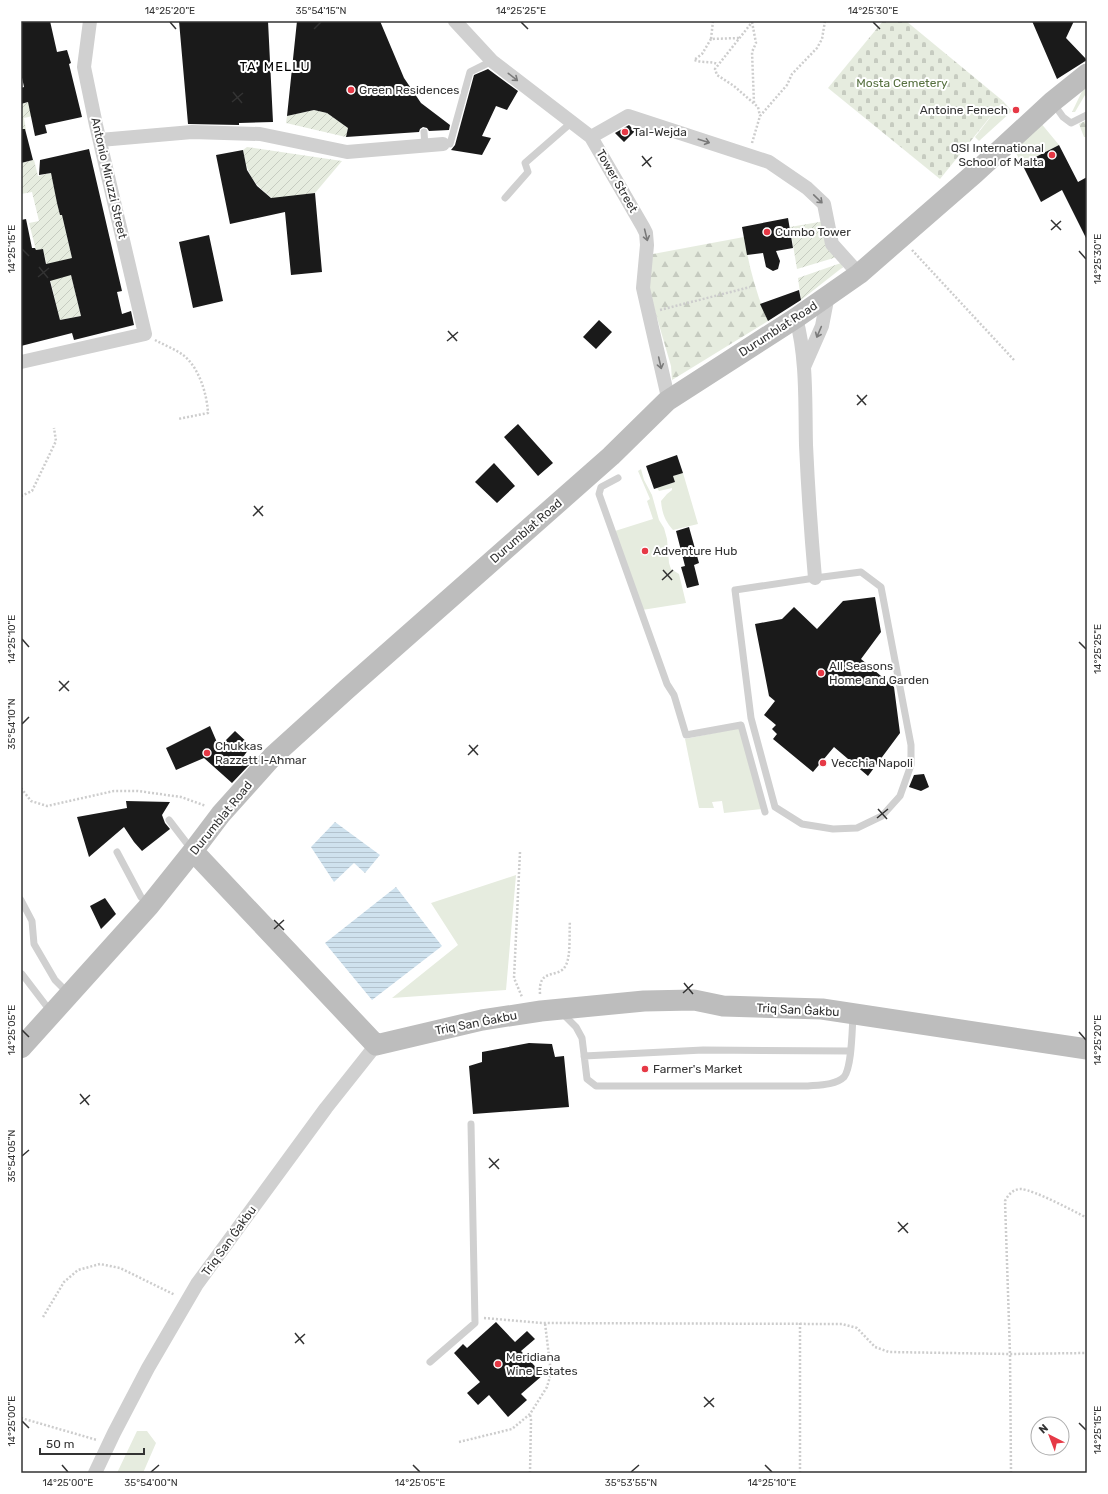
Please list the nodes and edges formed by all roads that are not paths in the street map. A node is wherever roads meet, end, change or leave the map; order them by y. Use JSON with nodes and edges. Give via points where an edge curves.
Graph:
{"nodes":[{"id":1,"x":90,"y":21,"type":"edge"},
{"id":2,"x":455,"y":21,"type":"edge"},
{"id":3,"x":492,"y":61,"type":"junction"},
{"id":4,"x":1087,"y":74,"type":"edge"},
{"id":5,"x":1052,"y":102,"type":"junction"},
{"id":6,"x":1087,"y":115,"type":"edge"},
{"id":7,"x":572,"y":122,"type":"junction"},
{"id":8,"x":424,"y":132,"type":"dead end"},
{"id":9,"x":591,"y":136,"type":"junction"},
{"id":10,"x":100,"y":140,"type":"junction"},
{"id":11,"x":446,"y":144,"type":"joint"},
{"id":12,"x":425,"y":146,"type":"junction"},
{"id":13,"x":506,"y":198,"type":"dead end"},
{"id":14,"x":859,"y":274,"type":"junction"},
{"id":15,"x":828,"y":295,"type":"junction"},
{"id":16,"x":796,"y":318,"type":"junction"},
{"id":17,"x":21,"y":362,"type":"edge"},
{"id":18,"x":804,"y":367,"type":"junction"},
{"id":19,"x":668,"y":401,"type":"junction"},
{"id":20,"x":618,"y":478,"type":"dead end"},
{"id":21,"x":815,"y":578,"type":"junction"},
{"id":22,"x":765,"y":812,"type":"dead end"},
{"id":23,"x":169,"y":820,"type":"dead end"},
{"id":24,"x":193,"y":851,"type":"junction"},
{"id":25,"x":116,"y":852,"type":"dead end"},
{"id":26,"x":21,"y":900,"type":"edge"},
{"id":27,"x":149,"y":906,"type":"junction"},
{"id":28,"x":22,"y":974,"type":"edge"},
{"id":29,"x":69,"y":994,"type":"junction"},
{"id":30,"x":543,"y":1011,"type":"junction"},
{"id":31,"x":52,"y":1014,"type":"junction"},
{"id":32,"x":853,"y":1014,"type":"junction"},
{"id":33,"x":376,"y":1045,"type":"junction"},
{"id":34,"x":21,"y":1048,"type":"edge"},
{"id":35,"x":1087,"y":1049,"type":"edge"},
{"id":36,"x":850,"y":1051,"type":"junction"},
{"id":37,"x":584,"y":1056,"type":"junction"},
{"id":38,"x":471,"y":1124,"type":"dead end"},
{"id":39,"x":430,"y":1362,"type":"dead end"},
{"id":40,"x":95,"y":1473,"type":"edge"}],
"edges":[{"from":1,"to":10,"type":"street","name":"Antonio Miruzzi Street","via":[[84,67]]},
{"from":2,"to":3,"type":"street","name":"Tower Street"},
{"from":3,"to":7,"type":"street","name":"Tower Street","one_way":true},
{"from":3,"to":11,"type":"lane","via":[[470,72]]},
{"from":4,"to":5,"type":"street","name":"Durumblat Road"},
{"from":5,"to":6,"type":"lane","via":[[1071,123]]},
{"from":5,"to":14,"type":"street","name":"Durumblat Road"},
{"from":7,"to":9,"type":"street","name":"Tower Street"},
{"from":7,"to":13,"type":"lane","via":[[525,163],[528,172]]},
{"from":8,"to":12,"type":"lane"},
{"from":9,"to":14,"type":"street","one_way":true,"via":[[628,116],[769,162],[807,188],[824,204],[832,244]]},
{"from":9,"to":19,"type":"street","name":"Tower Street","one_way":true,"via":[[646,233],[642,288]]},
{"from":10,"to":12,"type":"street","via":[[192,132],[260,134],[347,152]]},
{"from":10,"to":17,"type":"street","name":"Antonio Miruzzi Street","via":[[144,334]]},
{"from":11,"to":12,"type":"street"},
{"from":14,"to":15,"type":"street","name":"Durumblat Road"},
{"from":15,"to":16,"type":"street","name":"Durumblat Road"},
{"from":15,"to":18,"type":"street","one_way":true,"via":[[822,326]]},
{"from":16,"to":18,"type":"street"},
{"from":16,"to":19,"type":"street","name":"Durumblat Road"},
{"from":18,"to":21,"type":"street","via":[[808,486]]},
{"from":19,"to":24,"type":"street","name":"Durumblat Road","via":[[611,456],[273,756],[221,814]]},
{"from":20,"to":22,"type":"lane","via":[[602,487],[599,494],[667,684],[674,695],[686,736],[741,725]]},
{"from":21,"to":21,"type":"lane","via":[[861,572],[881,587],[911,745],[910,765],[900,796],[882,816],[857,828],[833,829],[802,824],[776,807],[751,718],[735,590]]},
{"from":23,"to":24,"type":"lane"},
{"from":24,"to":27,"type":"street","name":"Durumblat Road"},
{"from":24,"to":33,"type":"street"},
{"from":25,"to":27,"type":"lane","via":[[141,897]]},
{"from":26,"to":29,"type":"lane","via":[[32,921],[34,944],[55,980]]},
{"from":27,"to":29,"type":"street","name":"Durumblat Road"},
{"from":28,"to":31,"type":"lane"},
{"from":29,"to":31,"type":"street","name":"Durumblat Road"},
{"from":30,"to":32,"type":"street","name":"Triq San Ġakbu","via":[[644,1001],[694,1000],[723,1006],[822,1009]]},
{"from":30,"to":33,"type":"street","name":"Triq San Ġakbu","via":[[482,1020]]},
{"from":30,"to":37,"type":"lane","via":[[576,1027],[582,1038]]},
{"from":31,"to":34,"type":"street","name":"Durumblat Road"},
{"from":32,"to":35,"type":"street","name":"Triq San Ġakbu"},
{"from":32,"to":36,"type":"lane"},
{"from":33,"to":40,"type":"street","name":"Triq San Ġakbu","via":[[326,1108],[197,1284],[148,1368]]},
{"from":36,"to":37,"type":"lane","via":[[703,1050]]},
{"from":36,"to":37,"type":"lane","via":[[850,1061],[844,1076],[832,1083],[808,1086],[596,1086],[586,1079]]},
{"from":38,"to":39,"type":"lane","via":[[475,1323]]}]}
